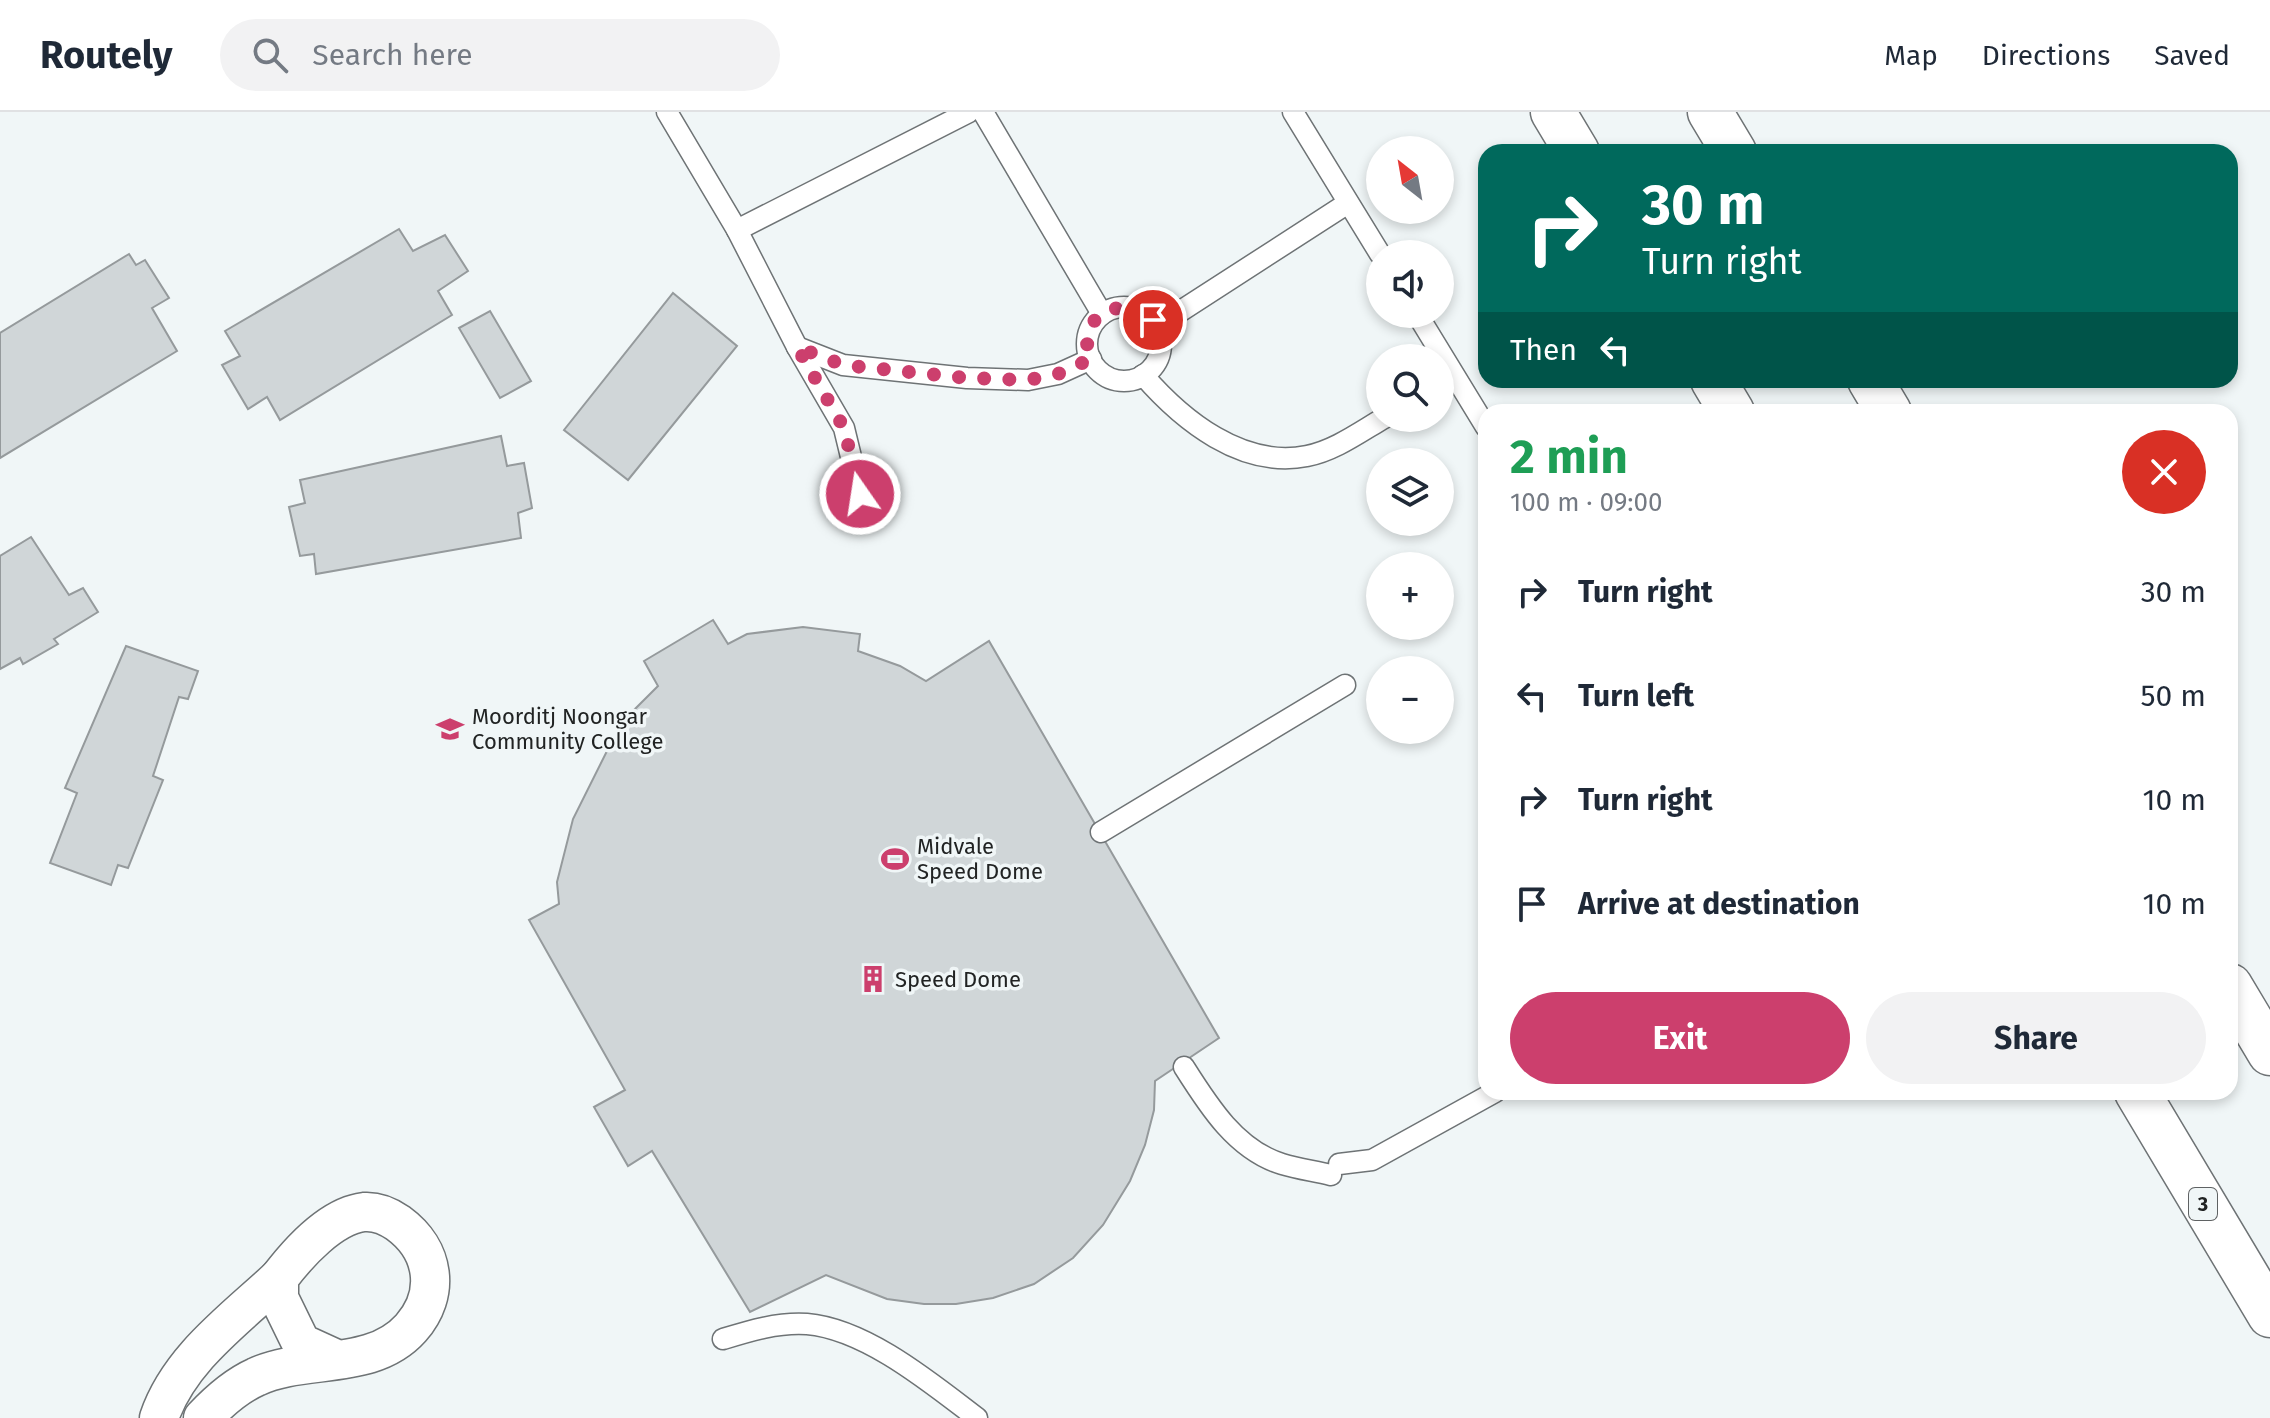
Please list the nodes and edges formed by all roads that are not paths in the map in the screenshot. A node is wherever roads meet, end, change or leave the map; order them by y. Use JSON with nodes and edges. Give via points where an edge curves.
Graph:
{"nodes":[{"id":1,"x":667,"y":112,"type":"edge"},
{"id":2,"x":969,"y":112,"type":"edge"},
{"id":3,"x":983,"y":112,"type":"edge"},
{"id":4,"x":1293,"y":112,"type":"edge"},
{"id":5,"x":1553,"y":112,"type":"edge"},
{"id":6,"x":1710,"y":112,"type":"edge"},
{"id":7,"x":1572,"y":144,"type":"edge"},
{"id":8,"x":1729,"y":144,"type":"edge"},
{"id":9,"x":1348,"y":203,"type":"junction"},
{"id":10,"x":737,"y":230,"type":"junction"},
{"id":11,"x":1371,"y":240,"type":"edge"},
{"id":12,"x":1102,"y":314,"type":"junction"},
{"id":13,"x":1156,"y":327,"type":"junction"},
{"id":14,"x":797,"y":347,"type":"junction"},
{"id":15,"x":1091,"y":359,"type":"junction"},
{"id":16,"x":1143,"y":375,"type":"junction"},
{"id":17,"x":1454,"y":389,"type":"edge"},
{"id":18,"x":1478,"y":418,"type":"edge"},
{"id":19,"x":1366,"y":428,"type":"edge"},
{"id":20,"x":860,"y":494,"type":"dead end"},
{"id":21,"x":1345,"y":685,"type":"dead end"},
{"id":22,"x":1101,"y":832,"type":"dead end"},
{"id":23,"x":2238,"y":999,"type":"edge"},
{"id":24,"x":2270,"y":1053,"type":"edge"},
{"id":25,"x":1184,"y":1067,"type":"dead end"},
{"id":26,"x":1481,"y":1100,"type":"edge"},
{"id":27,"x":2142,"y":1100,"type":"edge"},
{"id":28,"x":279,"y":1278,"type":"junction"},
{"id":29,"x":2270,"y":1315,"type":"edge"},
{"id":30,"x":723,"y":1339,"type":"dead end"},
{"id":31,"x":336,"y":1359,"type":"junction"},
{"id":32,"x":159,"y":1418,"type":"edge"},
{"id":33,"x":203,"y":1418,"type":"edge"},
{"id":34,"x":977,"y":1418,"type":"edge"}],
"edges":[{"from":1,"to":10,"type":"lane"},
{"from":2,"to":10,"type":"lane"},
{"from":3,"to":12,"type":"lane"},
{"from":4,"to":9,"type":"lane"},
{"from":5,"to":7,"type":"highway"},
{"from":6,"to":8,"type":"highway"},
{"from":9,"to":11,"type":"lane"},
{"from":9,"to":13,"type":"lane"},
{"from":10,"to":14,"type":"lane"},
{"from":12,"to":13,"type":"lane","via":[[1132,307]]},
{"from":12,"to":15,"type":"lane","via":[[1089,331]]},
{"from":13,"to":16,"type":"lane","via":[[1159,356]]},
{"from":14,"to":15,"type":"lane","via":[[843,365],[967,378],[1028,380]]},
{"from":14,"to":20,"type":"lane","via":[[844,428]]},
{"from":15,"to":16,"type":"lane","via":[[1113,379]]},
{"from":16,"to":19,"type":"lane","via":[[1187,419],[1232,446],[1268,457],[1307,456]]},
{"from":17,"to":18,"type":"lane"},
{"from":21,"to":22,"type":"lane"},
{"from":23,"to":24,"type":"highway"},
{"from":25,"to":26,"type":"lane","via":[[1237,1138],[1279,1163],[1335,1169],[1372,1160]]},
{"from":27,"to":29,"type":"highway","number":"3"},
{"from":28,"to":31,"type":"street","via":[[277,1291],[285,1316],[301,1343]]},
{"from":28,"to":31,"type":"street","via":[[319,1237],[363,1212],[386,1215],[420,1243],[431,1273],[427,1306],[410,1329],[380,1349]]},
{"from":28,"to":32,"type":"street","via":[[186,1366]]},
{"from":30,"to":34,"type":"lane","via":[[756,1328],[808,1324],[868,1342]]},
{"from":31,"to":33,"type":"street","via":[[257,1376]]}]}
